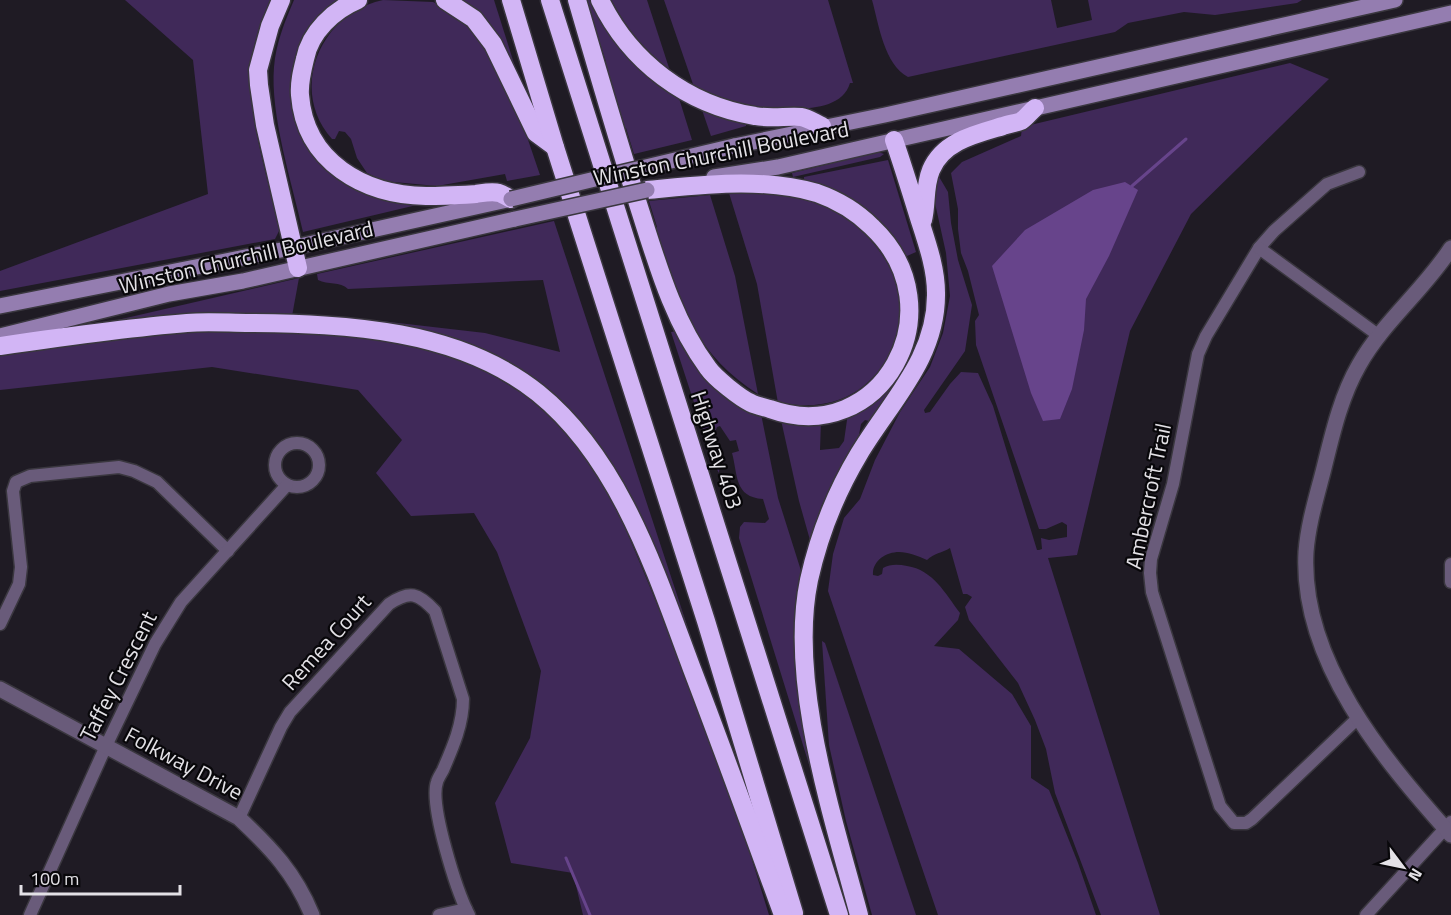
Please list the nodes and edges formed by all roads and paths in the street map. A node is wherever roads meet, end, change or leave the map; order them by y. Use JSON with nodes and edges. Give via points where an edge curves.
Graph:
{"nodes":[{"id":1,"x":281,"y":0,"type":"edge"},
{"id":2,"x":358,"y":0,"type":"edge"},
{"id":3,"x":445,"y":0,"type":"edge"},
{"id":4,"x":511,"y":0,"type":"edge"},
{"id":5,"x":550,"y":0,"type":"edge"},
{"id":6,"x":577,"y":0,"type":"edge"},
{"id":7,"x":600,"y":0,"type":"edge"},
{"id":8,"x":1395,"y":0,"type":"edge"},
{"id":9,"x":1451,"y":14,"type":"edge"},
{"id":10,"x":1035,"y":108,"type":"junction"},
{"id":11,"x":822,"y":126,"type":"junction"},
{"id":12,"x":894,"y":140,"type":"junction"},
{"id":13,"x":555,"y":147,"type":"junction"},
{"id":14,"x":1359,"y":172,"type":"dead end"},
{"id":15,"x":748,"y":178,"type":"junction"},
{"id":16,"x":647,"y":190,"type":"joint"},
{"id":17,"x":511,"y":199,"type":"junction"},
{"id":18,"x":921,"y":225,"type":"junction"},
{"id":19,"x":293,"y":247,"type":"junction"},
{"id":20,"x":1259,"y":248,"type":"junction"},
{"id":21,"x":1451,"y":248,"type":"edge"},
{"id":22,"x":298,"y":268,"type":"junction"},
{"id":23,"x":0,"y":306,"type":"edge"},
{"id":24,"x":1378,"y":335,"type":"junction"},
{"id":25,"x":0,"y":336,"type":"edge"},
{"id":26,"x":0,"y":346,"type":"edge"},
{"id":27,"x":287,"y":485,"type":"dead end"},
{"id":28,"x":228,"y":551,"type":"junction"},
{"id":29,"x":1451,"y":564,"type":"edge"},
{"id":30,"x":1451,"y":582,"type":"edge"},
{"id":31,"x":0,"y":624,"type":"edge"},
{"id":32,"x":0,"y":689,"type":"edge"},
{"id":33,"x":1359,"y":717,"type":"junction"},
{"id":34,"x":106,"y":746,"type":"junction"},
{"id":35,"x":239,"y":818,"type":"junction"},
{"id":36,"x":1449,"y":829,"type":"edge"},
{"id":37,"x":467,"y":912,"type":"edge"},
{"id":38,"x":30,"y":915,"type":"edge"},
{"id":39,"x":312,"y":915,"type":"edge"},
{"id":40,"x":439,"y":915,"type":"edge"},
{"id":41,"x":783,"y":915,"type":"edge"},
{"id":42,"x":795,"y":915,"type":"edge"},
{"id":43,"x":839,"y":915,"type":"edge"},
{"id":44,"x":859,"y":915,"type":"edge"},
{"id":45,"x":1366,"y":915,"type":"edge"}],
"edges":[{"from":1,"to":19,"type":"highway","via":[[258,70],[261,107]]},
{"from":2,"to":17,"type":"highway","via":[[321,26],[306,54],[300,81],[302,110],[310,134],[324,155],[347,176],[381,190],[423,196],[498,192]]},
{"from":3,"to":13,"type":"highway","via":[[474,18],[493,44],[536,133]]},
{"from":4,"to":13,"type":"highway"},
{"from":5,"to":43,"type":"highway","name":"Highway 403"},
{"from":6,"to":15,"type":"highway","via":[[662,278],[683,329],[710,370],[749,402],[804,417],[845,409],[879,385],[901,353],[910,318],[903,271],[880,234],[850,208],[826,196]]},
{"from":7,"to":11,"type":"highway","via":[[624,39],[654,71],[703,102],[756,116],[803,117]]},
{"from":8,"to":11,"type":"main road","name":"Winston Churchill Boulevard"},
{"from":9,"to":10,"type":"main road","name":"Winston Churchill Boulevard"},
{"from":10,"to":12,"type":"main road","name":"Winston Churchill Boulevard"},
{"from":10,"to":18,"type":"highway","via":[[1022,121],[964,138],[942,153],[928,177],[927,206]]},
{"from":11,"to":17,"type":"main road","name":"Winston Churchill Boulevard","bridge":true},
{"from":12,"to":15,"type":"main road","name":"Winston Churchill Boulevard"},
{"from":12,"to":18,"type":"highway"},
{"from":13,"to":42,"type":"highway"},
{"from":14,"to":20,"type":"street","name":"Ambercroft Trail","via":[[1327,184]]},
{"from":15,"to":16,"type":"highway"},
{"from":16,"to":22,"type":"main road","name":"Winston Churchill Boulevard","bridge":true},
{"from":17,"to":19,"type":"main road","name":"Winston Churchill Boulevard"},
{"from":18,"to":44,"type":"highway","via":[[932,259],[936,292],[930,338],[914,372],[837,492],[816,551],[806,609],[804,650],[812,721]]},
{"from":19,"to":22,"type":"highway"},
{"from":19,"to":23,"type":"main road","name":"Winston Churchill Boulevard"},
{"from":20,"to":24,"type":"street"},
{"from":20,"to":33,"type":"street","name":"Ambercroft Trail","via":[[1198,354],[1173,484],[1151,559],[1152,592],[1220,806],[1234,823],[1252,819]]},
{"from":21,"to":24,"type":"street"},
{"from":22,"to":25,"type":"main road","name":"Winston Churchill Boulevard","via":[[169,294]]},
{"from":24,"to":33,"type":"street","via":[[1358,367],[1338,413],[1306,553],[1309,601],[1322,651]]},
{"from":26,"to":41,"type":"highway","via":[[191,322],[304,323],[432,341],[474,355],[538,393],[596,454],[630,515],[666,600]]},
{"from":27,"to":28,"type":"street","name":"Taffey Crescent"},
{"from":28,"to":31,"type":"street","via":[[157,482],[134,471],[119,467],[30,476],[16,482],[13,491],[21,567],[19,584]]},
{"from":28,"to":34,"type":"street","name":"Taffey Crescent","via":[[170,618]]},
{"from":29,"to":30,"type":"street"},
{"from":32,"to":34,"type":"street","name":"Folkway Drive"},
{"from":33,"to":36,"type":"street","via":[[1399,776]]},
{"from":34,"to":35,"type":"street","name":"Folkway Drive"},
{"from":34,"to":38,"type":"street","name":"Taffey Crescent"},
{"from":35,"to":37,"type":"street","name":"Remea Court","via":[[290,712],[389,604],[402,595],[416,594],[435,611],[463,699],[459,729],[436,782],[434,800]]},
{"from":35,"to":39,"type":"street","name":"Folkway Drive","via":[[290,871]]},
{"from":36,"to":45,"type":"street"},
{"from":37,"to":40,"type":"street"}]}
